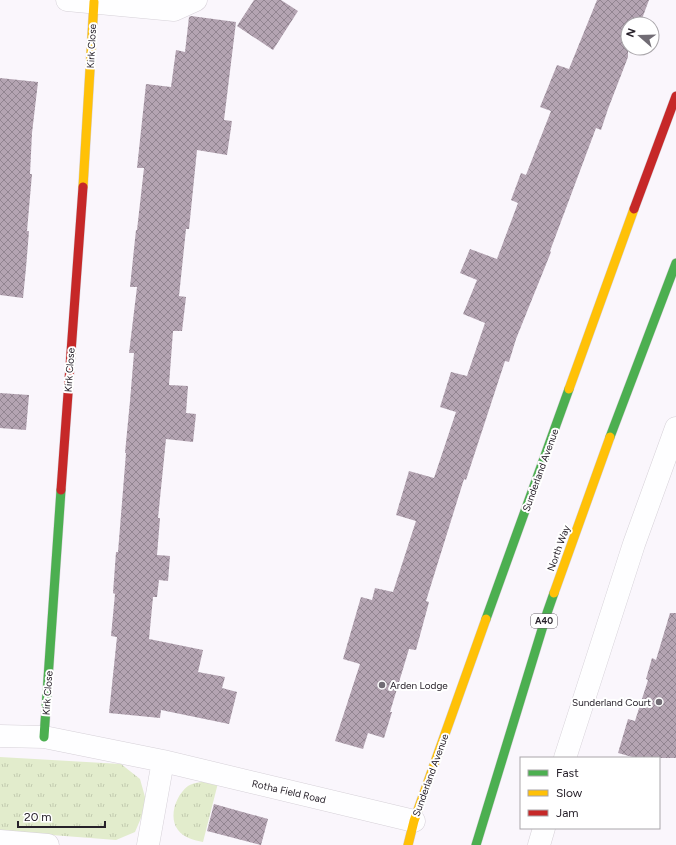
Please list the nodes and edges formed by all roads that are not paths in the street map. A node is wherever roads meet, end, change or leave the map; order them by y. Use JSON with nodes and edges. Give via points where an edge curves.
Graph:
{"nodes":[{"id":1,"x":67,"y":0,"type":"edge"},
{"id":2,"x":196,"y":0,"type":"edge"},
{"id":3,"x":94,"y":2,"type":"junction"},
{"id":4,"x":676,"y":96,"type":"edge"},
{"id":5,"x":676,"y":263,"type":"edge"},
{"id":6,"x":676,"y":428,"type":"edge"},
{"id":7,"x":0,"y":736,"type":"edge"},
{"id":8,"x":44,"y":737,"type":"junction"},
{"id":9,"x":565,"y":757,"type":"edge"},
{"id":10,"x":163,"y":761,"type":"junction"},
{"id":11,"x":414,"y":821,"type":"junction"},
{"id":12,"x":544,"y":829,"type":"edge"},
{"id":13,"x":0,"y":841,"type":"edge"},
{"id":14,"x":48,"y":845,"type":"edge"},
{"id":15,"x":148,"y":845,"type":"edge"},
{"id":16,"x":408,"y":845,"type":"edge"},
{"id":17,"x":476,"y":845,"type":"edge"},
{"id":18,"x":539,"y":845,"type":"edge"}],
"edges":[{"from":1,"to":3,"type":"street"},
{"from":2,"to":3,"type":"street","via":[[174,10]]},
{"from":3,"to":8,"type":"main road","name":"Kirk Close"},
{"from":4,"to":11,"type":"main road","name":"Sunderland Avenue","via":[[590,328]]},
{"from":5,"to":17,"type":"main road","name":"North Way","number":"A40","via":[[623,400],[547,613]]},
{"from":6,"to":9,"type":"street","via":[[634,544]]},
{"from":7,"to":8,"type":"street","name":"Rotha Field Road"},
{"from":8,"to":10,"type":"street","name":"Rotha Field Road"},
{"from":10,"to":11,"type":"street","name":"Rotha Field Road"},
{"from":10,"to":15,"type":"street"},
{"from":11,"to":16,"type":"main road","name":"Sunderland Avenue"},
{"from":12,"to":18,"type":"street"},
{"from":13,"to":14,"type":"street"}]}
